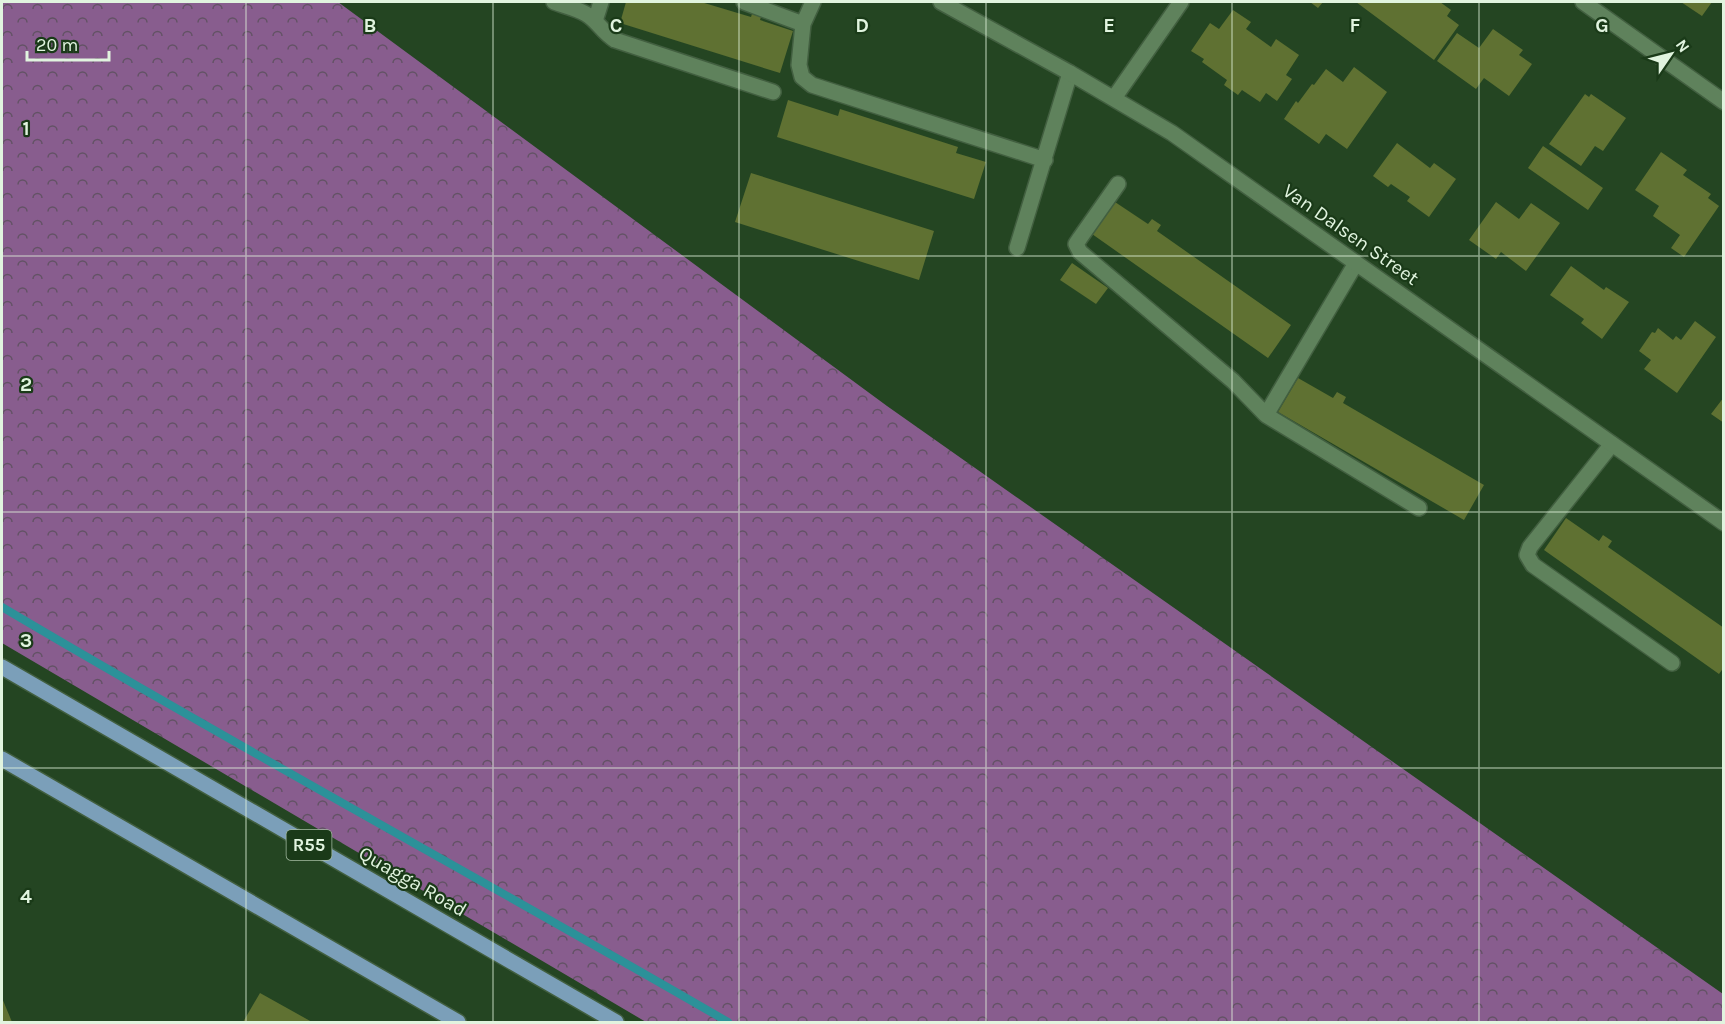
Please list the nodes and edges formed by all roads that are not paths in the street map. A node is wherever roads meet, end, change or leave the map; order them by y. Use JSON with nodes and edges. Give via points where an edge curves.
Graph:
{"nodes":[{"id":1,"x":554,"y":2,"type":"edge"},
{"id":2,"x":602,"y":2,"type":"edge"},
{"id":3,"x":744,"y":2,"type":"edge"},
{"id":4,"x":813,"y":2,"type":"edge"},
{"id":5,"x":941,"y":2,"type":"edge"},
{"id":6,"x":1181,"y":2,"type":"edge"},
{"id":7,"x":1583,"y":2,"type":"edge"},
{"id":8,"x":595,"y":21,"type":"junction"},
{"id":9,"x":803,"y":24,"type":"junction"},
{"id":10,"x":1070,"y":73,"type":"junction"},
{"id":11,"x":773,"y":92,"type":"dead end"},
{"id":12,"x":1114,"y":98,"type":"junction"},
{"id":13,"x":1724,"y":102,"type":"edge"},
{"id":14,"x":1045,"y":160,"type":"junction"},
{"id":15,"x":1118,"y":184,"type":"dead end"},
{"id":16,"x":1017,"y":249,"type":"dead end"},
{"id":17,"x":1356,"y":263,"type":"junction"},
{"id":18,"x":1266,"y":415,"type":"junction"},
{"id":19,"x":1612,"y":444,"type":"junction"},
{"id":20,"x":1419,"y":508,"type":"dead end"},
{"id":21,"x":1724,"y":523,"type":"edge"},
{"id":22,"x":1672,"y":663,"type":"dead end"},
{"id":23,"x":2,"y":668,"type":"edge"},
{"id":24,"x":2,"y":759,"type":"edge"},
{"id":25,"x":458,"y":1023,"type":"edge"},
{"id":26,"x":615,"y":1023,"type":"edge"}],
"edges":[{"from":1,"to":8,"type":"street"},
{"from":2,"to":8,"type":"street"},
{"from":3,"to":9,"type":"street"},
{"from":4,"to":9,"type":"street"},
{"from":5,"to":10,"type":"street","name":"Van Dalsen Street"},
{"from":6,"to":12,"type":"street"},
{"from":7,"to":13,"type":"street"},
{"from":8,"to":11,"type":"street","via":[[615,40]]},
{"from":9,"to":14,"type":"street","via":[[799,64],[802,77],[812,85]]},
{"from":10,"to":12,"type":"street","name":"Van Dalsen Street"},
{"from":10,"to":14,"type":"street"},
{"from":12,"to":17,"type":"street","name":"Van Dalsen Street","via":[[1172,133]]},
{"from":14,"to":16,"type":"street"},
{"from":15,"to":18,"type":"street","via":[[1076,244],[1080,252],[1233,381]]},
{"from":17,"to":18,"type":"street"},
{"from":17,"to":19,"type":"street","name":"Van Dalsen Street"},
{"from":18,"to":20,"type":"street"},
{"from":19,"to":21,"type":"street","name":"Van Dalsen Street"},
{"from":19,"to":22,"type":"street","via":[[1527,555],[1533,565]]},
{"from":23,"to":26,"type":"main road","name":"Quagga Road","number":"R55"},
{"from":24,"to":25,"type":"main road"}]}
